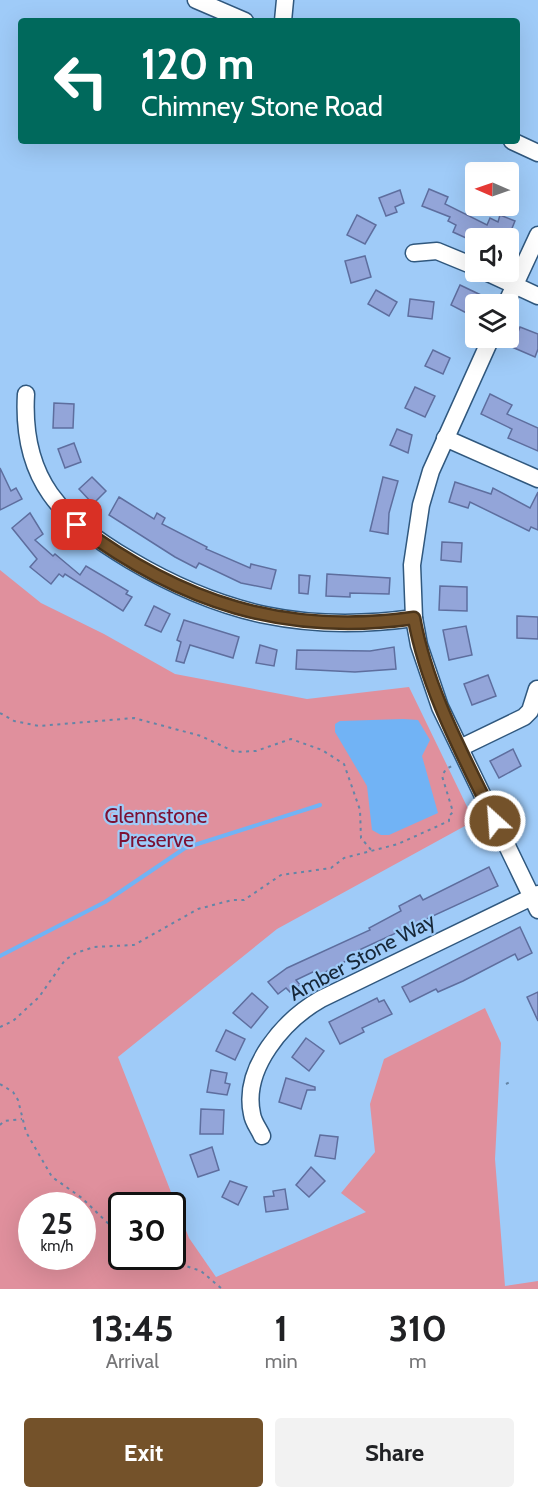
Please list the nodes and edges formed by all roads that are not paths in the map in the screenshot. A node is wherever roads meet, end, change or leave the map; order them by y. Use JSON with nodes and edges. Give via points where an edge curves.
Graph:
{"nodes":[{"id":1,"x":196,"y":0,"type":"edge"},
{"id":2,"x":285,"y":0,"type":"edge"},
{"id":3,"x":238,"y":18,"type":"edge"},
{"id":4,"x":283,"y":18,"type":"edge"},
{"id":5,"x":518,"y":144,"type":"edge"},
{"id":6,"x":538,"y":153,"type":"edge"},
{"id":7,"x":538,"y":236,"type":"edge"},
{"id":8,"x":414,"y":253,"type":"dead end"},
{"id":9,"x":465,"y":262,"type":"edge"},
{"id":10,"x":508,"y":282,"type":"edge"},
{"id":11,"x":515,"y":285,"type":"junction"},
{"id":12,"x":511,"y":294,"type":"edge"},
{"id":13,"x":538,"y":296,"type":"edge"},
{"id":14,"x":486,"y":348,"type":"edge"},
{"id":15,"x":26,"y":394,"type":"dead end"},
{"id":16,"x":446,"y":438,"type":"junction"},
{"id":17,"x":538,"y":479,"type":"edge"},
{"id":18,"x":414,"y":618,"type":"junction"},
{"id":19,"x":537,"y":689,"type":"edge"},
{"id":20,"x":458,"y":756,"type":"junction"},
{"id":21,"x":536,"y":900,"type":"edge"},
{"id":22,"x":262,"y":1136,"type":"dead end"}],
"edges":[{"from":1,"to":3,"type":"street"},
{"from":2,"to":4,"type":"street"},
{"from":5,"to":6,"type":"street"},
{"from":7,"to":11,"type":"street"},
{"from":8,"to":9,"type":"street","via":[[437,250]]},
{"from":10,"to":11,"type":"street"},
{"from":11,"to":12,"type":"street"},
{"from":11,"to":13,"type":"street"},
{"from":14,"to":16,"type":"street"},
{"from":15,"to":18,"type":"street","via":[[28,443],[50,496],[95,539],[167,582],[220,604],[271,618],[348,624]]},
{"from":16,"to":17,"type":"street"},
{"from":16,"to":18,"type":"street","via":[[431,471],[415,536]]},
{"from":18,"to":20,"type":"street","via":[[419,645]]},
{"from":19,"to":20,"type":"street","via":[[524,717]]},
{"from":20,"to":21,"type":"street"},
{"from":21,"to":22,"type":"street","name":"Amber Stone Way","via":[[321,999],[296,1016],[271,1043],[252,1091],[252,1116]]}]}
